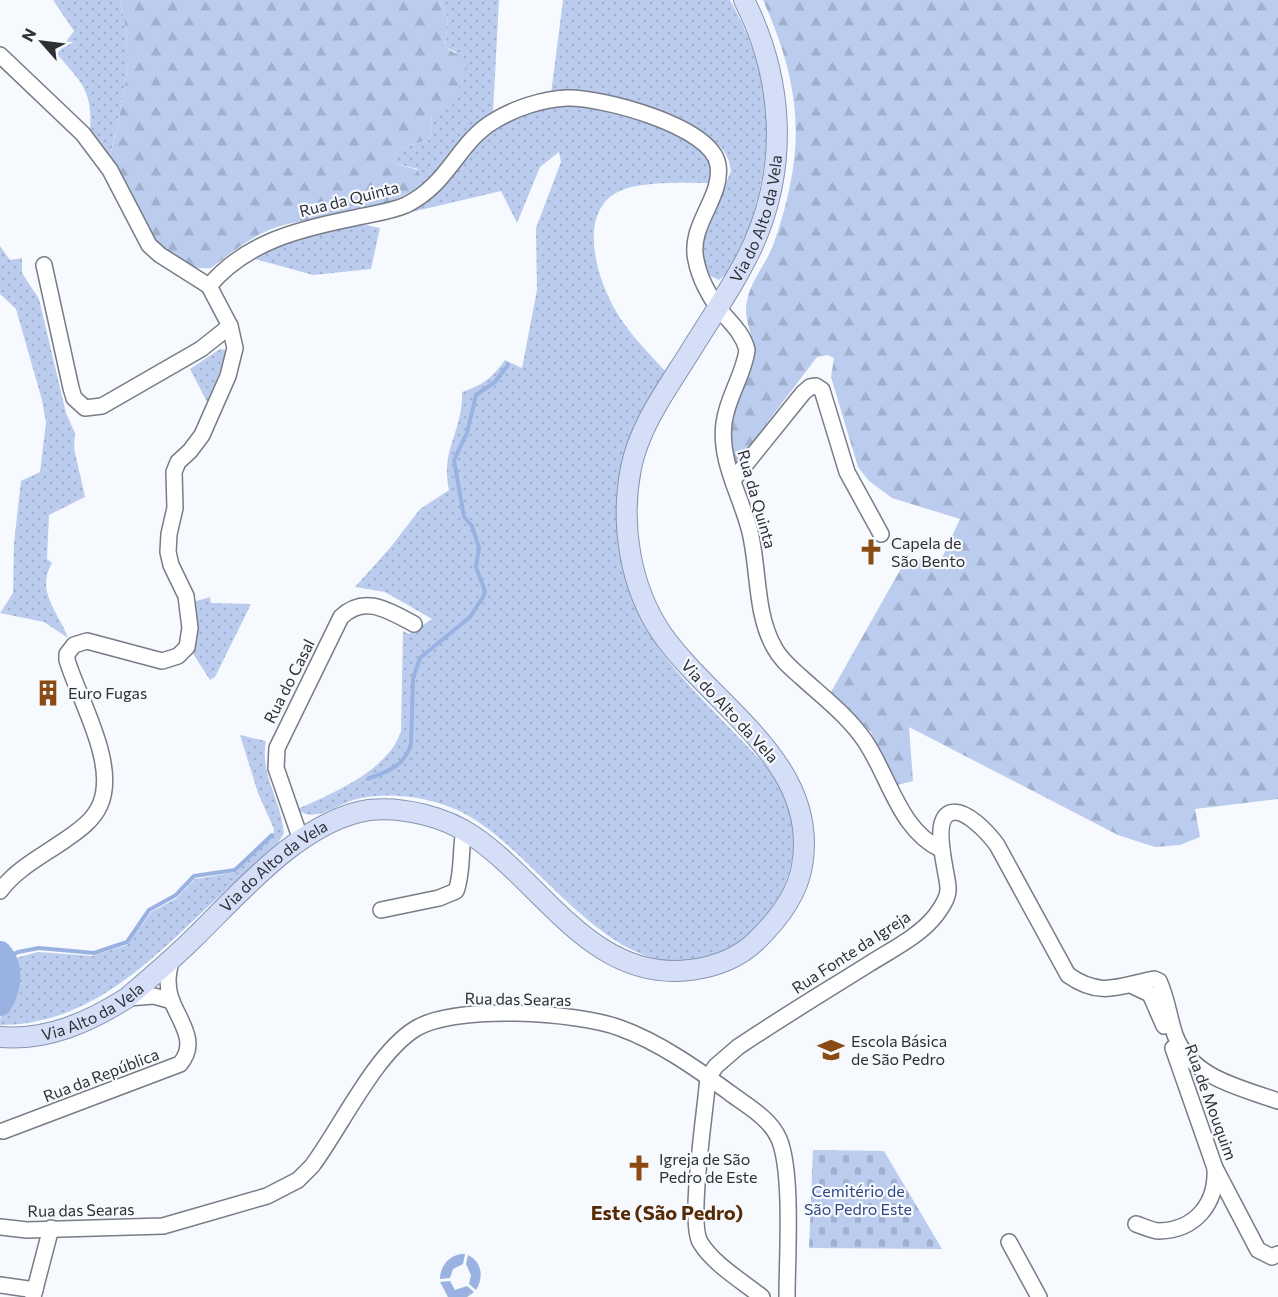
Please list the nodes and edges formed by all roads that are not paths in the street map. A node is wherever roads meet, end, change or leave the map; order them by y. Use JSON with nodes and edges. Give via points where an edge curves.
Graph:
{"nodes":[{"id":1,"x":744,"y":0,"type":"edge"},
{"id":2,"x":0,"y":55,"type":"edge"},
{"id":3,"x":44,"y":265,"type":"dead end"},
{"id":4,"x":209,"y":286,"type":"junction"},
{"id":5,"x":718,"y":307,"type":"junction"},
{"id":6,"x":230,"y":326,"type":"junction"},
{"id":7,"x":733,"y":480,"type":"junction"},
{"id":8,"x":881,"y":534,"type":"dead end"},
{"id":9,"x":414,"y":624,"type":"dead end"},
{"id":10,"x":464,"y":830,"type":"junction"},
{"id":11,"x":301,"y":840,"type":"junction"},
{"id":12,"x":942,"y":850,"type":"junction"},
{"id":13,"x":0,"y":891,"type":"edge"},
{"id":14,"x":381,"y":910,"type":"dead end"},
{"id":15,"x":172,"y":958,"type":"joint"},
{"id":16,"x":156,"y":982,"type":"junction"},
{"id":17,"x":1133,"y":986,"type":"junction"},
{"id":18,"x":0,"y":1037,"type":"edge"},
{"id":19,"x":708,"y":1077,"type":"junction"},
{"id":20,"x":1278,"y":1101,"type":"edge"},
{"id":21,"x":3,"y":1131,"type":"dead end"},
{"id":22,"x":1215,"y":1168,"type":"junction"},
{"id":23,"x":1136,"y":1224,"type":"dead end"},
{"id":24,"x":0,"y":1227,"type":"edge"},
{"id":25,"x":51,"y":1228,"type":"junction"},
{"id":26,"x":1008,"y":1242,"type":"dead end"},
{"id":27,"x":1278,"y":1254,"type":"edge"},
{"id":28,"x":0,"y":1285,"type":"edge"},
{"id":29,"x":34,"y":1294,"type":"edge"},
{"id":30,"x":762,"y":1297,"type":"edge"},
{"id":31,"x":787,"y":1297,"type":"edge"},
{"id":32,"x":1039,"y":1297,"type":"edge"}],
"edges":[{"from":1,"to":5,"type":"main road","name":"Via do Alto da Vela","via":[[758,29],[772,77],[777,150],[772,184],[754,244]]},
{"from":2,"to":4,"type":"street","via":[[83,134],[110,170],[149,245]]},
{"from":3,"to":6,"type":"street","via":[[71,388],[74,398],[85,408],[102,406],[201,350]]},
{"from":4,"to":5,"type":"street","name":"Rua da Quinta","via":[[234,260],[272,240],[388,211],[421,196],[443,178],[474,136],[494,121],[549,100],[588,99],[630,108],[711,148],[719,166],[718,176],[694,247],[701,276]]},
{"from":4,"to":6,"type":"street"},
{"from":5,"to":7,"type":"street","name":"Rua da Quinta","via":[[739,330],[747,350],[724,422],[726,465]]},
{"from":5,"to":10,"type":"main road","name":"Via do Alto da Vela","via":[[673,378],[638,445],[631,467],[627,528],[639,587],[661,632],[765,747],[792,783],[804,833],[802,866],[792,893],[764,934],[748,949],[718,965],[676,972],[641,967],[609,954],[578,933],[499,856]]},
{"from":6,"to":13,"type":"street","via":[[235,348],[228,376],[202,435],[174,472],[175,508],[168,552],[186,597],[190,628],[187,647],[178,656],[162,661],[94,642],[81,642],[70,649],[67,660],[104,770],[100,806],[83,827],[12,877]]},
{"from":7,"to":8,"type":"street","via":[[803,393],[816,386],[822,390],[847,472]]},
{"from":7,"to":12,"type":"street","name":"Rua da Quinta","via":[[750,532],[763,613],[773,647],[861,736],[896,804],[930,844]]},
{"from":9,"to":11,"type":"street","name":"Rua do Casal","via":[[372,604],[355,607],[341,617],[277,748],[276,768]]},
{"from":10,"to":11,"type":"main road","name":"Via do Alto da Vela","via":[[408,811],[371,810],[342,817]]},
{"from":10,"to":14,"type":"street","via":[[456,891]]},
{"from":11,"to":15,"type":"main road","name":"Via do Alto da Vela"},
{"from":12,"to":17,"type":"street","name":"Rua Fonte da Igreja","via":[[945,816],[958,812],[972,819],[997,845],[1068,975],[1098,989]]},
{"from":12,"to":19,"type":"street","name":"Rua Fonte da Igreja","via":[[948,888],[934,918],[899,945],[738,1047]]},
{"from":15,"to":16,"type":"main road","name":"Via Alto da Vela"},
{"from":16,"to":18,"type":"main road","name":"Via Alto da Vela","via":[[105,1012],[59,1032]]},
{"from":16,"to":21,"type":"street","name":"Rua da República","via":[[172,1001],[187,1033],[188,1052],[180,1064]]},
{"from":17,"to":20,"type":"street","via":[[1159,981],[1187,1058],[1210,1076]]},
{"from":17,"to":22,"type":"street","name":"Rua de Mouquim","via":[[1143,989],[1155,1003]]},
{"from":19,"to":25,"type":"street","name":"Rua das Searas","via":[[638,1036],[601,1022],[467,1013],[431,1021],[400,1040],[312,1166],[283,1189],[163,1226]]},
{"from":19,"to":30,"type":"street","via":[[697,1235],[701,1244]]},
{"from":19,"to":31,"type":"street","name":"Rua das Searas","via":[[759,1114],[778,1137],[786,1173]]},
{"from":22,"to":23,"type":"street","via":[[1213,1197],[1188,1222],[1158,1231]]},
{"from":22,"to":27,"type":"street","name":"Rua de Mouquim","via":[[1258,1250],[1272,1257]]},
{"from":24,"to":25,"type":"street","name":"Rua das Searas"},
{"from":25,"to":29,"type":"street"},
{"from":26,"to":32,"type":"street"},
{"from":28,"to":29,"type":"street"}]}
